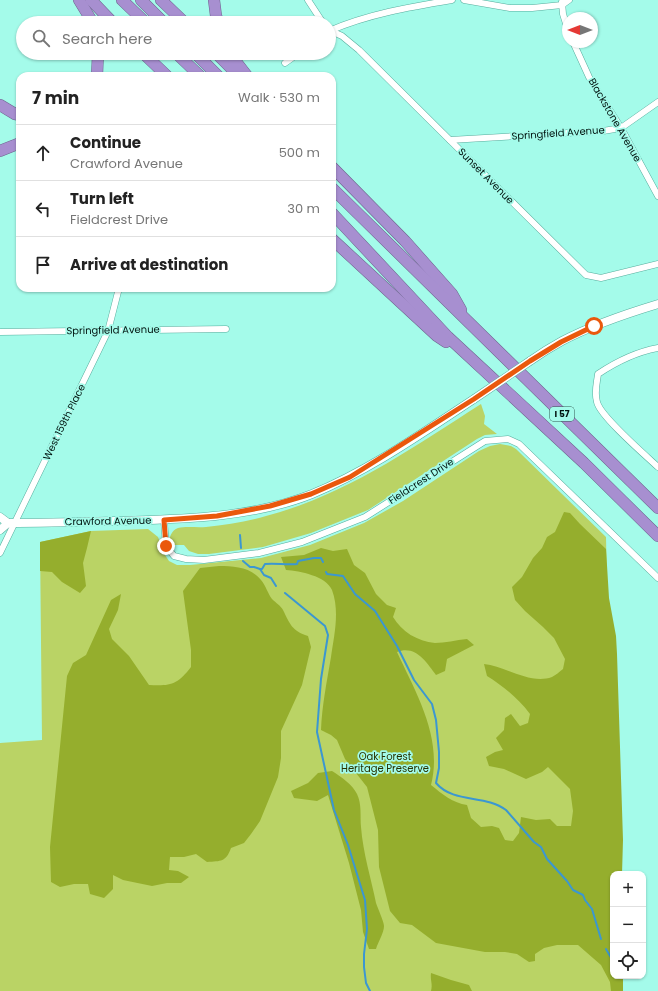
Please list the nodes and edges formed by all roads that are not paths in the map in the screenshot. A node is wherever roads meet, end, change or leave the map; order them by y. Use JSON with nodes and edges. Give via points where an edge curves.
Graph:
{"nodes":[{"id":1,"x":79,"y":0,"type":"edge"},
{"id":2,"x":91,"y":0,"type":"edge"},
{"id":3,"x":122,"y":0,"type":"edge"},
{"id":4,"x":141,"y":0,"type":"edge"},
{"id":5,"x":161,"y":0,"type":"edge"},
{"id":6,"x":214,"y":0,"type":"edge"},
{"id":7,"x":308,"y":0,"type":"edge"},
{"id":8,"x":452,"y":0,"type":"edge"},
{"id":9,"x":464,"y":0,"type":"edge"},
{"id":10,"x":569,"y":0,"type":"edge"},
{"id":11,"x":562,"y":2,"type":"edge"},
{"id":12,"x":563,"y":12,"type":"edge"},
{"id":13,"x":89,"y":16,"type":"edge"},
{"id":14,"x":106,"y":16,"type":"edge"},
{"id":15,"x":139,"y":16,"type":"edge"},
{"id":16,"x":157,"y":16,"type":"edge"},
{"id":17,"x":178,"y":16,"type":"edge"},
{"id":18,"x":216,"y":16,"type":"edge"},
{"id":19,"x":318,"y":16,"type":"edge"},
{"id":20,"x":336,"y":29,"type":"edge"},
{"id":21,"x":336,"y":34,"type":"edge"},
{"id":22,"x":576,"y":48,"type":"edge"},
{"id":23,"x":98,"y":60,"type":"edge"},
{"id":24,"x":150,"y":60,"type":"edge"},
{"id":25,"x":183,"y":60,"type":"edge"},
{"id":26,"x":202,"y":60,"type":"edge"},
{"id":27,"x":223,"y":60,"type":"edge"},
{"id":28,"x":235,"y":60,"type":"edge"},
{"id":29,"x":289,"y":60,"type":"edge"},
{"id":30,"x":285,"y":63,"type":"dead end"},
{"id":31,"x":97,"y":72,"type":"edge"},
{"id":32,"x":163,"y":72,"type":"edge"},
{"id":33,"x":196,"y":72,"type":"edge"},
{"id":34,"x":214,"y":72,"type":"edge"},
{"id":35,"x":235,"y":72,"type":"edge"},
{"id":36,"x":244,"y":72,"type":"edge"},
{"id":37,"x":658,"y":102,"type":"edge"},
{"id":38,"x":0,"y":105,"type":"edge"},
{"id":39,"x":16,"y":114,"type":"edge"},
{"id":40,"x":621,"y":128,"type":"junction"},
{"id":41,"x":450,"y":140,"type":"junction"},
{"id":42,"x":16,"y":145,"type":"edge"},
{"id":43,"x":0,"y":151,"type":"edge"},
{"id":44,"x":336,"y":171,"type":"edge"},
{"id":45,"x":336,"y":192,"type":"edge"},
{"id":46,"x":658,"y":196,"type":"edge"},
{"id":47,"x":336,"y":216,"type":"edge"},
{"id":48,"x":336,"y":243,"type":"edge"},
{"id":49,"x":658,"y":264,"type":"edge"},
{"id":50,"x":118,"y":292,"type":"edge"},
{"id":51,"x":658,"y":304,"type":"edge"},
{"id":52,"x":467,"y":321,"type":"junction"},
{"id":53,"x":226,"y":329,"type":"dead end"},
{"id":54,"x":108,"y":330,"type":"junction"},
{"id":55,"x":0,"y":332,"type":"edge"},
{"id":56,"x":658,"y":348,"type":"edge"},
{"id":57,"x":476,"y":362,"type":"junction"},
{"id":58,"x":658,"y":467,"type":"edge"},
{"id":59,"x":658,"y":508,"type":"edge"},
{"id":60,"x":0,"y":517,"type":"edge"},
{"id":61,"x":164,"y":520,"type":"junction"},
{"id":62,"x":11,"y":523,"type":"junction"},
{"id":63,"x":0,"y":530,"type":"edge"},
{"id":64,"x":658,"y":536,"type":"edge"},
{"id":65,"x":0,"y":553,"type":"edge"},
{"id":66,"x":658,"y":578,"type":"edge"}],
"edges":[{"from":1,"to":13,"type":"highway"},
{"from":2,"to":14,"type":"highway"},
{"from":3,"to":15,"type":"highway"},
{"from":4,"to":16,"type":"highway"},
{"from":5,"to":17,"type":"highway"},
{"from":6,"to":18,"type":"highway"},
{"from":7,"to":19,"type":"street"},
{"from":8,"to":20,"type":"street","via":[[405,8]]},
{"from":9,"to":11,"type":"street","via":[[510,8],[532,8]]},
{"from":10,"to":11,"type":"street"},
{"from":11,"to":12,"type":"street"},
{"from":21,"to":41,"type":"street","name":"Sunset Avenue","via":[[359,50]]},
{"from":22,"to":40,"type":"street","name":"Blackstone Avenue","via":[[589,77]]},
{"from":23,"to":31,"type":"highway"},
{"from":24,"to":32,"type":"highway"},
{"from":25,"to":33,"type":"highway"},
{"from":26,"to":34,"type":"highway"},
{"from":27,"to":35,"type":"highway"},
{"from":28,"to":36,"type":"highway"},
{"from":29,"to":30,"type":"street"},
{"from":37,"to":40,"type":"street","name":"Springfield Avenue"},
{"from":38,"to":39,"type":"highway"},
{"from":40,"to":41,"type":"street","name":"Springfield Avenue"},
{"from":40,"to":46,"type":"street","name":"Blackstone Avenue"},
{"from":41,"to":49,"type":"street","name":"Sunset Avenue","via":[[586,275],[601,278]]},
{"from":42,"to":43,"type":"highway"},
{"from":44,"to":52,"type":"highway","via":[[405,241],[452,294]]},
{"from":45,"to":52,"type":"highway","number":"I 57"},
{"from":47,"to":57,"type":"highway","number":"I 57","via":[[448,337]]},
{"from":48,"to":57,"type":"highway","via":[[437,336]]},
{"from":50,"to":54,"type":"street","name":"West 159th Place"},
{"from":51,"to":61,"type":"main road","name":"Crawford Avenue","bridge":true,"via":[[594,326],[561,342],[350,477],[311,494],[270,506],[217,516]]},
{"from":52,"to":59,"type":"highway","number":"I 57"},
{"from":53,"to":54,"type":"street","name":"Springfield Avenue"},
{"from":54,"to":55,"type":"street","name":"Springfield Avenue"},
{"from":54,"to":62,"type":"street","name":"West 159th Place"},
{"from":56,"to":58,"type":"street","via":[[616,362],[598,374],[596,390],[597,403],[603,414]]},
{"from":57,"to":64,"type":"highway","number":"I 57"},
{"from":60,"to":62,"type":"main road"},
{"from":61,"to":62,"type":"main road","name":"Crawford Avenue"},
{"from":61,"to":66,"type":"street","name":"Fieldcrest Drive","via":[[166,546],[174,556],[204,560],[259,553],[302,542],[365,517],[485,441],[508,439],[519,444]]},
{"from":62,"to":63,"type":"main road"},
{"from":62,"to":65,"type":"street","name":"West 159th Place"}]}
